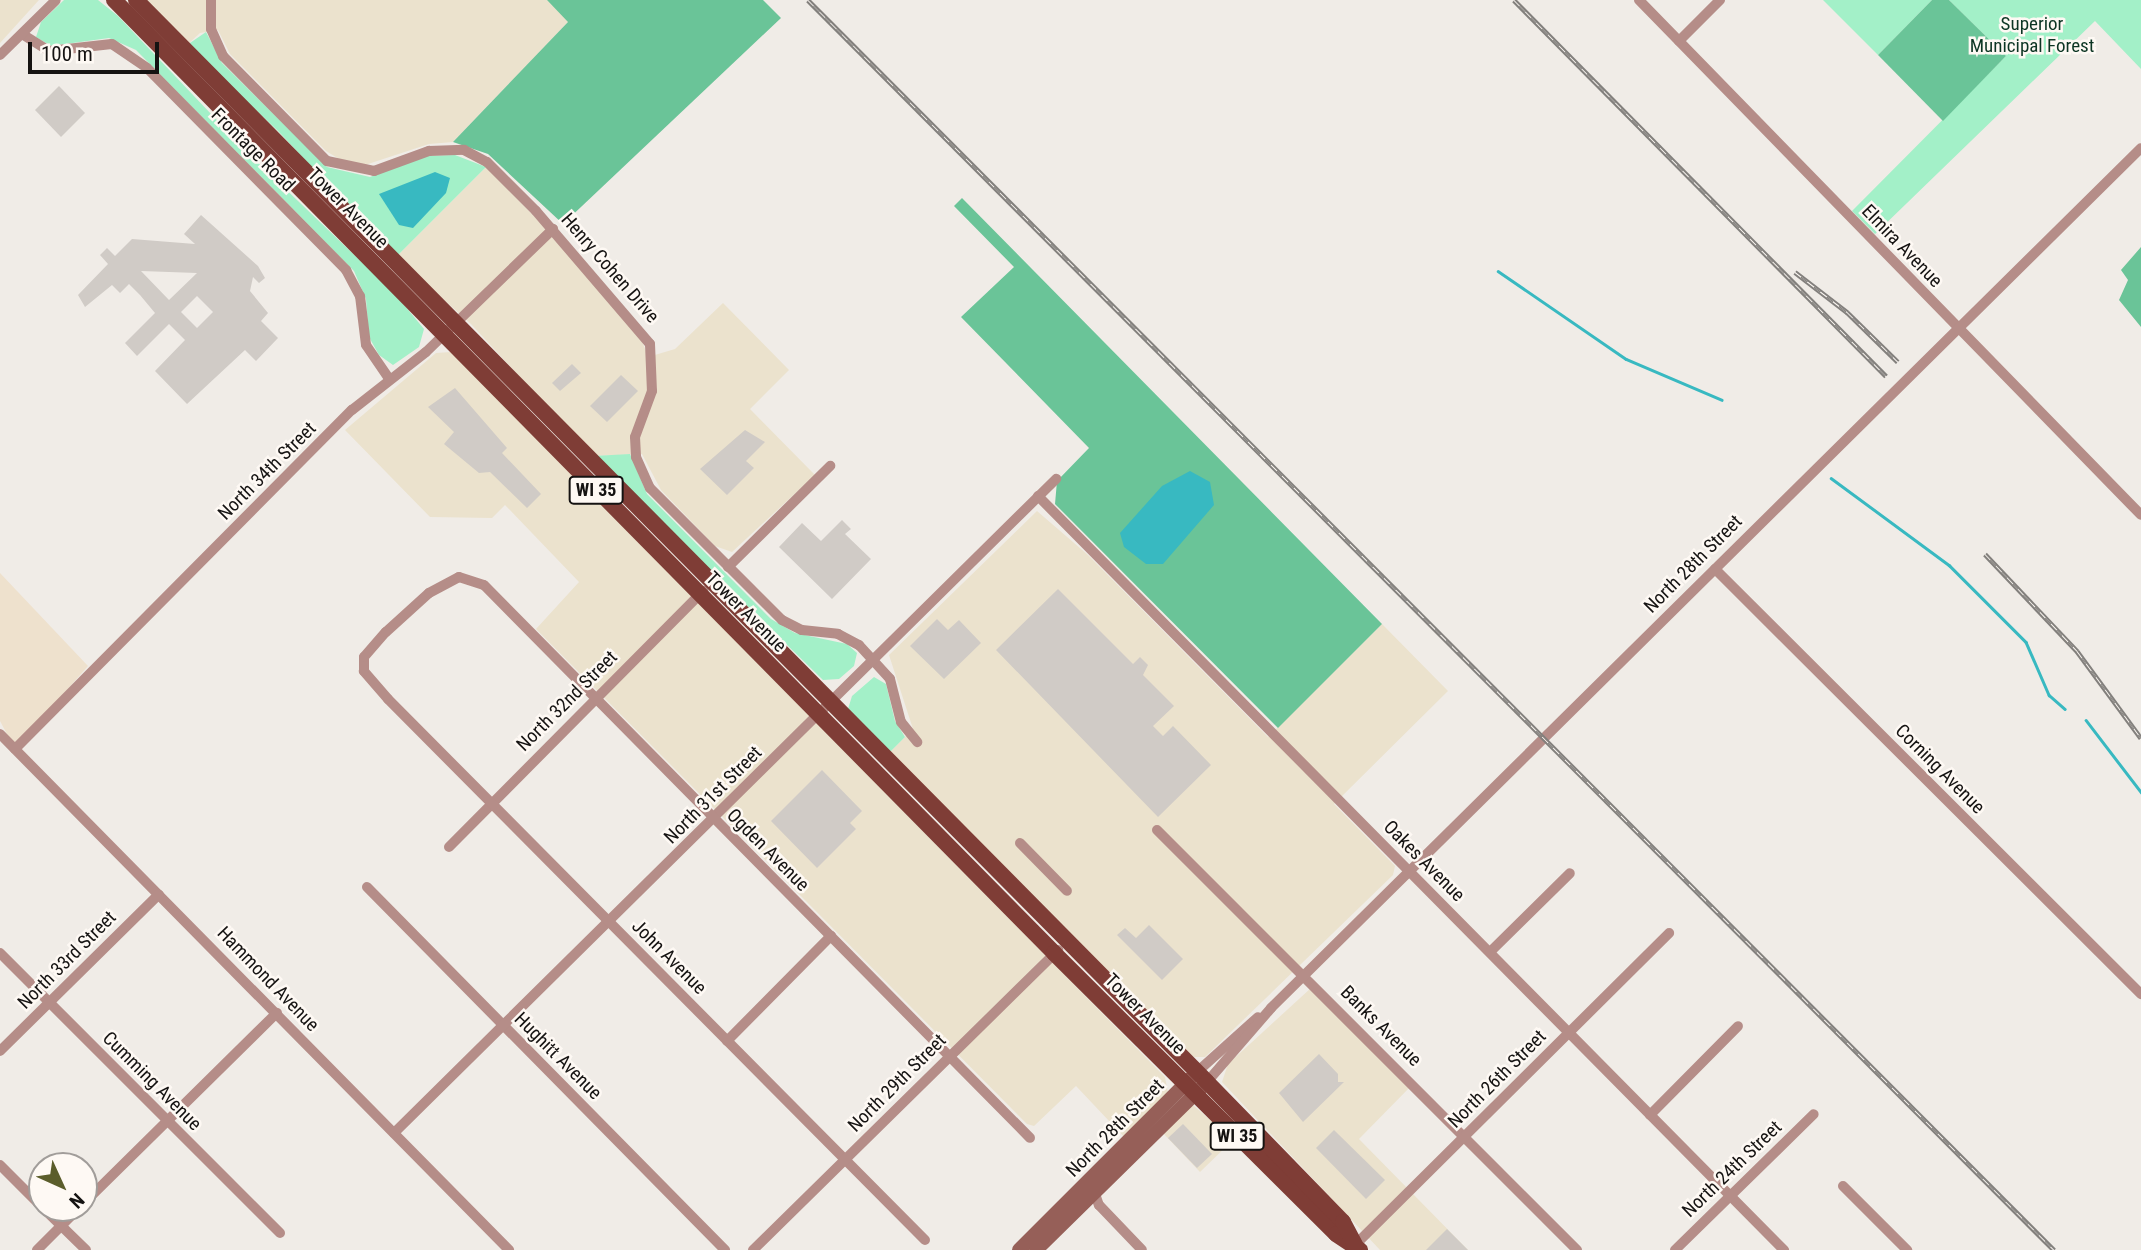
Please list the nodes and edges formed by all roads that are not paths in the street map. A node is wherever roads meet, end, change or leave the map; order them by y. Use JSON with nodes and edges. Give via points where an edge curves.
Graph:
{"nodes":[{"id":1,"x":114,"y":0,"type":"edge"},
{"id":2,"x":136,"y":0,"type":"edge"},
{"id":3,"x":211,"y":0,"type":"edge"},
{"id":4,"x":1639,"y":0,"type":"edge"},
{"id":5,"x":1720,"y":0,"type":"edge"},
{"id":6,"x":52,"y":1,"type":"edge"},
{"id":7,"x":22,"y":34,"type":"junction"},
{"id":8,"x":1679,"y":41,"type":"junction"},
{"id":9,"x":0,"y":55,"type":"edge"},
{"id":10,"x":2141,"y":148,"type":"edge"},
{"id":11,"x":553,"y":229,"type":"junction"},
{"id":12,"x":456,"y":323,"type":"junction"},
{"id":13,"x":1960,"y":329,"type":"junction"},
{"id":14,"x":444,"y":335,"type":"junction"},
{"id":15,"x":390,"y":380,"type":"junction"},
{"id":16,"x":830,"y":466,"type":"dead end"},
{"id":17,"x":1056,"y":480,"type":"dead end"},
{"id":18,"x":1038,"y":496,"type":"junction"},
{"id":19,"x":2141,"y":515,"type":"edge"},
{"id":20,"x":728,"y":567,"type":"junction"},
{"id":21,"x":1715,"y":569,"type":"junction"},
{"id":22,"x":712,"y":582,"type":"junction"},
{"id":23,"x":699,"y":594,"type":"junction"},
{"id":24,"x":873,"y":660,"type":"junction"},
{"id":25,"x":595,"y":698,"type":"junction"},
{"id":26,"x":388,"y":699,"type":"joint"},
{"id":27,"x":830,"y":702,"type":"junction"},
{"id":28,"x":818,"y":714,"type":"junction"},
{"id":29,"x":0,"y":734,"type":"edge"},
{"id":30,"x":918,"y":742,"type":"dead end"},
{"id":31,"x":15,"y":749,"type":"junction"},
{"id":32,"x":489,"y":803,"type":"junction"},
{"id":33,"x":713,"y":820,"type":"junction"},
{"id":34,"x":1157,"y":830,"type":"dead end"},
{"id":35,"x":1020,"y":843,"type":"dead end"},
{"id":36,"x":449,"y":847,"type":"dead end"},
{"id":37,"x":1409,"y":871,"type":"junction"},
{"id":38,"x":1570,"y":873,"type":"dead end"},
{"id":39,"x":368,"y":887,"type":"dead end"},
{"id":40,"x":1067,"y":891,"type":"dead end"},
{"id":41,"x":159,"y":894,"type":"junction"},
{"id":42,"x":609,"y":922,"type":"junction"},
{"id":43,"x":1669,"y":933,"type":"dead end"},
{"id":44,"x":831,"y":936,"type":"junction"},
{"id":45,"x":1060,"y":948,"type":"junction"},
{"id":46,"x":1490,"y":952,"type":"junction"},
{"id":47,"x":0,"y":953,"type":"edge"},
{"id":48,"x":1305,"y":974,"type":"junction"},
{"id":49,"x":2141,"y":994,"type":"edge"},
{"id":50,"x":49,"y":1003,"type":"junction"},
{"id":51,"x":277,"y":1013,"type":"junction"},
{"id":52,"x":503,"y":1026,"type":"junction"},
{"id":53,"x":1738,"y":1026,"type":"dead end"},
{"id":54,"x":1569,"y":1033,"type":"junction"},
{"id":55,"x":727,"y":1041,"type":"junction"},
{"id":56,"x":0,"y":1051,"type":"edge"},
{"id":57,"x":949,"y":1056,"type":"junction"},
{"id":58,"x":1202,"y":1077,"type":"junction"},
{"id":59,"x":1190,"y":1089,"type":"junction"},
{"id":60,"x":1814,"y":1114,"type":"dead end"},
{"id":61,"x":1650,"y":1115,"type":"junction"},
{"id":62,"x":168,"y":1121,"type":"junction"},
{"id":63,"x":394,"y":1133,"type":"junction"},
{"id":64,"x":1465,"y":1136,"type":"junction"},
{"id":65,"x":1030,"y":1138,"type":"dead end"},
{"id":66,"x":1126,"y":1144,"type":"junction"},
{"id":67,"x":844,"y":1159,"type":"junction"},
{"id":68,"x":0,"y":1165,"type":"edge"},
{"id":69,"x":1843,"y":1186,"type":"dead end"},
{"id":70,"x":98,"y":1189,"type":"edge"},
{"id":71,"x":28,"y":1192,"type":"edge"},
{"id":72,"x":1093,"y":1194,"type":"junction"},
{"id":73,"x":1730,"y":1196,"type":"junction"},
{"id":74,"x":57,"y":1222,"type":"edge"},
{"id":75,"x":65,"y":1222,"type":"edge"},
{"id":76,"x":61,"y":1226,"type":"junction"},
{"id":77,"x":280,"y":1233,"type":"dead end"},
{"id":78,"x":925,"y":1240,"type":"dead end"},
{"id":79,"x":1355,"y":1248,"type":"edge"},
{"id":80,"x":37,"y":1250,"type":"edge"},
{"id":81,"x":86,"y":1250,"type":"edge"},
{"id":82,"x":509,"y":1250,"type":"edge"},
{"id":83,"x":725,"y":1250,"type":"edge"},
{"id":84,"x":753,"y":1250,"type":"edge"},
{"id":85,"x":1019,"y":1250,"type":"edge"},
{"id":86,"x":1035,"y":1250,"type":"edge"},
{"id":87,"x":1142,"y":1250,"type":"edge"},
{"id":88,"x":1577,"y":1250,"type":"edge"},
{"id":89,"x":1675,"y":1250,"type":"edge"},
{"id":90,"x":1784,"y":1250,"type":"edge"},
{"id":91,"x":1907,"y":1250,"type":"edge"}],
"edges":[{"from":1,"to":14,"type":"main road","name":"Tower Avenue","number":"WI 35"},
{"from":2,"to":12,"type":"main road","name":"Tower Avenue","number":"WI 35"},
{"from":3,"to":11,"type":"street","name":"Henry Cohen Drive","via":[[211,29],[223,56],[327,161],[374,172],[429,150],[464,150],[487,162]]},
{"from":4,"to":8,"type":"street","name":"Elmira Avenue"},
{"from":5,"to":8,"type":"street"},
{"from":6,"to":7,"type":"street"},
{"from":7,"to":9,"type":"street"},
{"from":7,"to":15,"type":"street","name":"Frontage Road","via":[[49,51],[112,44],[147,68],[346,270],[360,296],[366,345]]},
{"from":8,"to":13,"type":"street","name":"Elmira Avenue"},
{"from":10,"to":13,"type":"street","name":"North 28th Street"},
{"from":11,"to":12,"type":"street","name":"North 34th Street"},
{"from":11,"to":20,"type":"street","name":"Henry Cohen Drive","via":[[650,344],[652,391],[635,438],[644,477]]},
{"from":12,"to":14,"type":"street","name":"North 34th Street"},
{"from":12,"to":22,"type":"main road","name":"Tower Avenue","number":"WI 35"},
{"from":13,"to":19,"type":"street","name":"Elmira Avenue"},
{"from":13,"to":21,"type":"street","name":"North 28th Street"},
{"from":14,"to":15,"type":"street","name":"North 34th Street"},
{"from":14,"to":23,"type":"main road","name":"Tower Avenue","number":"WI 35"},
{"from":15,"to":31,"type":"street","name":"North 34th Street","via":[[352,410]]},
{"from":16,"to":20,"type":"street"},
{"from":17,"to":18,"type":"street","name":"North 31st Street"},
{"from":18,"to":24,"type":"street","name":"North 31st Street"},
{"from":18,"to":37,"type":"street","name":"Oakes Avenue"},
{"from":20,"to":24,"type":"street","name":"Henry Cohen Drive","via":[[782,620],[846,637]]},
{"from":21,"to":37,"type":"street","name":"North 28th Street"},
{"from":21,"to":49,"type":"street","name":"Corning Avenue"},
{"from":22,"to":23,"type":"street","name":"North 32nd Street"},
{"from":22,"to":27,"type":"main road","name":"Tower Avenue","number":"WI 35"},
{"from":23,"to":25,"type":"street","name":"North 32nd Street"},
{"from":23,"to":28,"type":"main road","name":"Tower Avenue","number":"WI 35"},
{"from":24,"to":27,"type":"street","name":"North 31st Street"},
{"from":24,"to":30,"type":"street","name":"Henry Cohen Drive","via":[[890,679],[901,722]]},
{"from":25,"to":26,"type":"street","name":"Ogden Avenue","via":[[484,585],[459,577],[429,593],[364,657],[365,671]]},
{"from":25,"to":32,"type":"street","name":"North 32nd Street"},
{"from":25,"to":33,"type":"street","name":"Ogden Avenue"},
{"from":26,"to":32,"type":"street","name":"John Avenue"},
{"from":27,"to":28,"type":"street","name":"North 31st Street"},
{"from":27,"to":45,"type":"main road","name":"Tower Avenue","number":"WI 35"},
{"from":28,"to":33,"type":"street","name":"North 31st Street"},
{"from":28,"to":45,"type":"main road","name":"Tower Avenue","number":"WI 35"},
{"from":29,"to":31,"type":"street","name":"Hammond Avenue"},
{"from":31,"to":41,"type":"street","name":"Hammond Avenue"},
{"from":32,"to":36,"type":"street","name":"North 32nd Street"},
{"from":32,"to":42,"type":"street","name":"John Avenue"},
{"from":33,"to":42,"type":"street","name":"North 31st Street"},
{"from":33,"to":44,"type":"street","name":"Ogden Avenue"},
{"from":34,"to":48,"type":"street","name":"Banks Avenue"},
{"from":35,"to":40,"type":"street"},
{"from":37,"to":46,"type":"street","name":"Oakes Avenue"},
{"from":37,"to":48,"type":"street","name":"North 28th Street"},
{"from":38,"to":46,"type":"street"},
{"from":39,"to":52,"type":"street","name":"Hughitt Avenue"},
{"from":41,"to":50,"type":"street","name":"North 33rd Street"},
{"from":41,"to":51,"type":"street","name":"Hammond Avenue"},
{"from":42,"to":52,"type":"street","name":"North 31st Street"},
{"from":42,"to":55,"type":"street","name":"John Avenue"},
{"from":43,"to":54,"type":"street","name":"North 26th Street"},
{"from":44,"to":55,"type":"street"},
{"from":44,"to":57,"type":"street","name":"Ogden Avenue"},
{"from":45,"to":57,"type":"street","name":"North 29th Street"},
{"from":45,"to":58,"type":"main road","name":"Tower Avenue","number":"WI 35"},
{"from":45,"to":59,"type":"main road","name":"Tower Avenue","number":"WI 35"},
{"from":46,"to":54,"type":"street","name":"Oakes Avenue"},
{"from":47,"to":50,"type":"street","name":"Cumming Avenue"},
{"from":48,"to":58,"type":"street","name":"North 28th Street"},
{"from":48,"to":64,"type":"street","name":"Banks Avenue"},
{"from":50,"to":56,"type":"street","name":"North 33rd Street"},
{"from":50,"to":62,"type":"street","name":"Cumming Avenue"},
{"from":51,"to":62,"type":"street"},
{"from":51,"to":63,"type":"street","name":"Hammond Avenue"},
{"from":52,"to":63,"type":"street","name":"North 31st Street"},
{"from":52,"to":83,"type":"street","name":"Hughitt Avenue"},
{"from":53,"to":61,"type":"street"},
{"from":54,"to":61,"type":"street","name":"Oakes Avenue"},
{"from":54,"to":64,"type":"street","name":"North 26th Street"},
{"from":55,"to":67,"type":"street","name":"John Avenue"},
{"from":57,"to":65,"type":"street","name":"Ogden Avenue"},
{"from":57,"to":67,"type":"street","name":"North 29th Street"},
{"from":58,"to":59,"type":"main road","name":"North 28th Street"},
{"from":58,"to":79,"type":"main road","name":"Tower Avenue","number":"WI 35","via":[[1343,1222]]},
{"from":59,"to":66,"type":"main road","name":"North 28th Street"},
{"from":59,"to":72,"type":"main road","name":"North 28th Street"},
{"from":59,"to":79,"type":"main road","name":"Tower Avenue","number":"WI 35"},
{"from":60,"to":73,"type":"street","name":"North 24th Street"},
{"from":61,"to":73,"type":"street","name":"Oakes Avenue"},
{"from":62,"to":70,"type":"street"},
{"from":62,"to":77,"type":"street","name":"Cumming Avenue"},
{"from":63,"to":82,"type":"street","name":"Hammond Avenue"},
{"from":64,"to":79,"type":"street","name":"North 26th Street"},
{"from":64,"to":88,"type":"street","name":"Banks Avenue"},
{"from":66,"to":72,"type":"street"},
{"from":66,"to":85,"type":"main road","name":"North 28th Street"},
{"from":67,"to":78,"type":"street","name":"John Avenue"},
{"from":67,"to":84,"type":"street","name":"North 29th Street"},
{"from":68,"to":71,"type":"street"},
{"from":69,"to":91,"type":"street"},
{"from":72,"to":86,"type":"main road","name":"North 28th Street"},
{"from":72,"to":87,"type":"street"},
{"from":73,"to":89,"type":"street","name":"North 24th Street"},
{"from":73,"to":90,"type":"street","name":"Oakes Avenue"},
{"from":74,"to":76,"type":"street"},
{"from":75,"to":76,"type":"street"},
{"from":76,"to":80,"type":"street"},
{"from":76,"to":81,"type":"street"}]}
